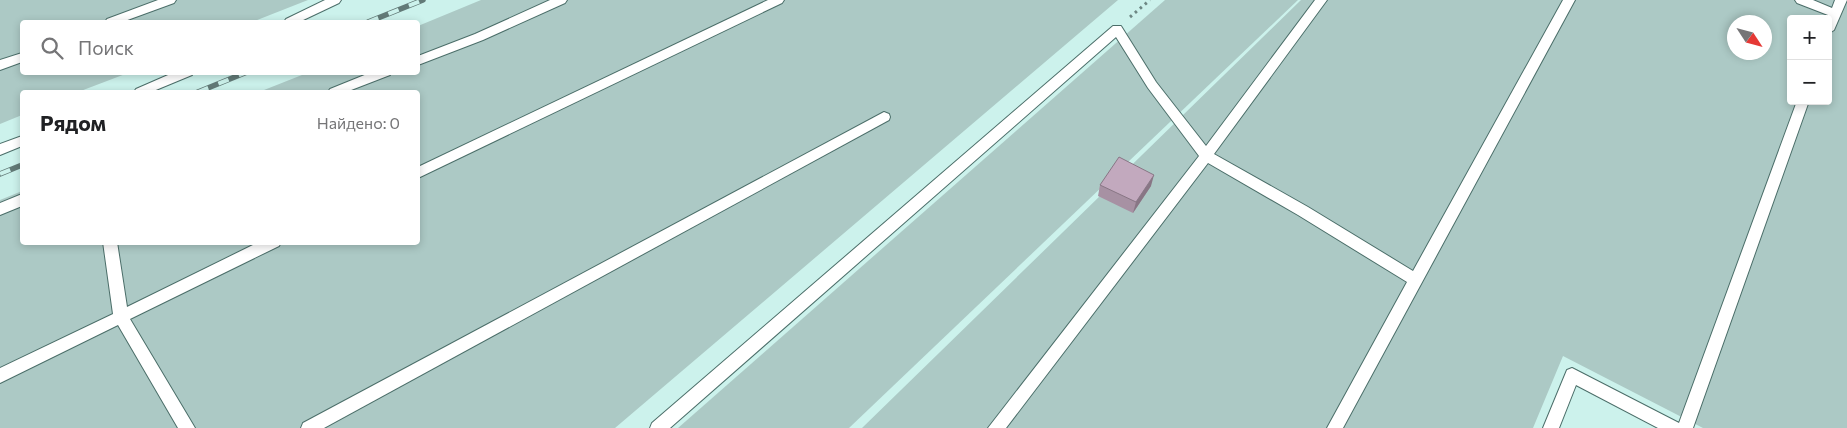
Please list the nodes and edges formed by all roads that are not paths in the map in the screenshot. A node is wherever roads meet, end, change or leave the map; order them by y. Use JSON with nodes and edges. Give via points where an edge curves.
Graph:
{"nodes":[{"id":1,"x":170,"y":0,"type":"edge"},
{"id":2,"x":335,"y":0,"type":"edge"},
{"id":3,"x":561,"y":0,"type":"edge"},
{"id":4,"x":778,"y":0,"type":"edge"},
{"id":5,"x":1321,"y":0,"type":"edge"},
{"id":6,"x":1570,"y":0,"type":"edge"},
{"id":7,"x":1801,"y":0,"type":"edge"},
{"id":8,"x":1841,"y":0,"type":"edge"},
{"id":9,"x":1834,"y":13,"type":"junction"},
{"id":10,"x":1832,"y":19,"type":"edge"},
{"id":11,"x":117,"y":20,"type":"edge"},
{"id":12,"x":294,"y":20,"type":"edge"},
{"id":13,"x":20,"y":57,"type":"edge"},
{"id":14,"x":420,"y":60,"type":"edge"},
{"id":15,"x":0,"y":65,"type":"edge"},
{"id":16,"x":181,"y":75,"type":"edge"},
{"id":17,"x":378,"y":75,"type":"edge"},
{"id":18,"x":145,"y":90,"type":"edge"},
{"id":19,"x":339,"y":90,"type":"edge"},
{"id":20,"x":1801,"y":105,"type":"edge"},
{"id":21,"x":884,"y":117,"type":"dead end"},
{"id":22,"x":20,"y":142,"type":"edge"},
{"id":23,"x":0,"y":150,"type":"edge"},
{"id":24,"x":1206,"y":156,"type":"junction"},
{"id":25,"x":420,"y":173,"type":"edge"},
{"id":26,"x":20,"y":201,"type":"edge"},
{"id":27,"x":0,"y":209,"type":"edge"},
{"id":28,"x":110,"y":245,"type":"edge"},
{"id":29,"x":268,"y":245,"type":"edge"},
{"id":30,"x":1416,"y":280,"type":"junction"},
{"id":31,"x":121,"y":317,"type":"junction"},
{"id":32,"x":0,"y":376,"type":"edge"},
{"id":33,"x":187,"y":428,"type":"edge"},
{"id":34,"x":309,"y":428,"type":"edge"},
{"id":35,"x":658,"y":428,"type":"edge"},
{"id":36,"x":996,"y":428,"type":"edge"},
{"id":37,"x":1335,"y":428,"type":"edge"},
{"id":38,"x":1551,"y":428,"type":"edge"},
{"id":39,"x":1674,"y":428,"type":"edge"},
{"id":40,"x":1686,"y":428,"type":"edge"}],
"edges":[{"from":1,"to":11,"type":"lane"},
{"from":2,"to":12,"type":"lane"},
{"from":3,"to":14,"type":"lane"},
{"from":4,"to":25,"type":"lane"},
{"from":5,"to":24,"type":"lane"},
{"from":6,"to":30,"type":"lane"},
{"from":7,"to":9,"type":"lane"},
{"from":8,"to":9,"type":"lane"},
{"from":9,"to":10,"type":"lane"},
{"from":13,"to":15,"type":"lane"},
{"from":16,"to":18,"type":"lane"},
{"from":17,"to":19,"type":"lane"},
{"from":20,"to":40,"type":"lane"},
{"from":21,"to":34,"type":"lane"},
{"from":22,"to":23,"type":"lane"},
{"from":24,"to":30,"type":"lane"},
{"from":24,"to":35,"type":"lane","via":[[1152,85],[1117,29]]},
{"from":24,"to":36,"type":"lane"},
{"from":26,"to":27,"type":"lane"},
{"from":28,"to":31,"type":"lane"},
{"from":29,"to":31,"type":"lane"},
{"from":30,"to":37,"type":"lane"},
{"from":31,"to":32,"type":"lane"},
{"from":31,"to":33,"type":"lane"},
{"from":38,"to":39,"type":"lane","via":[[1572,375]]}]}
